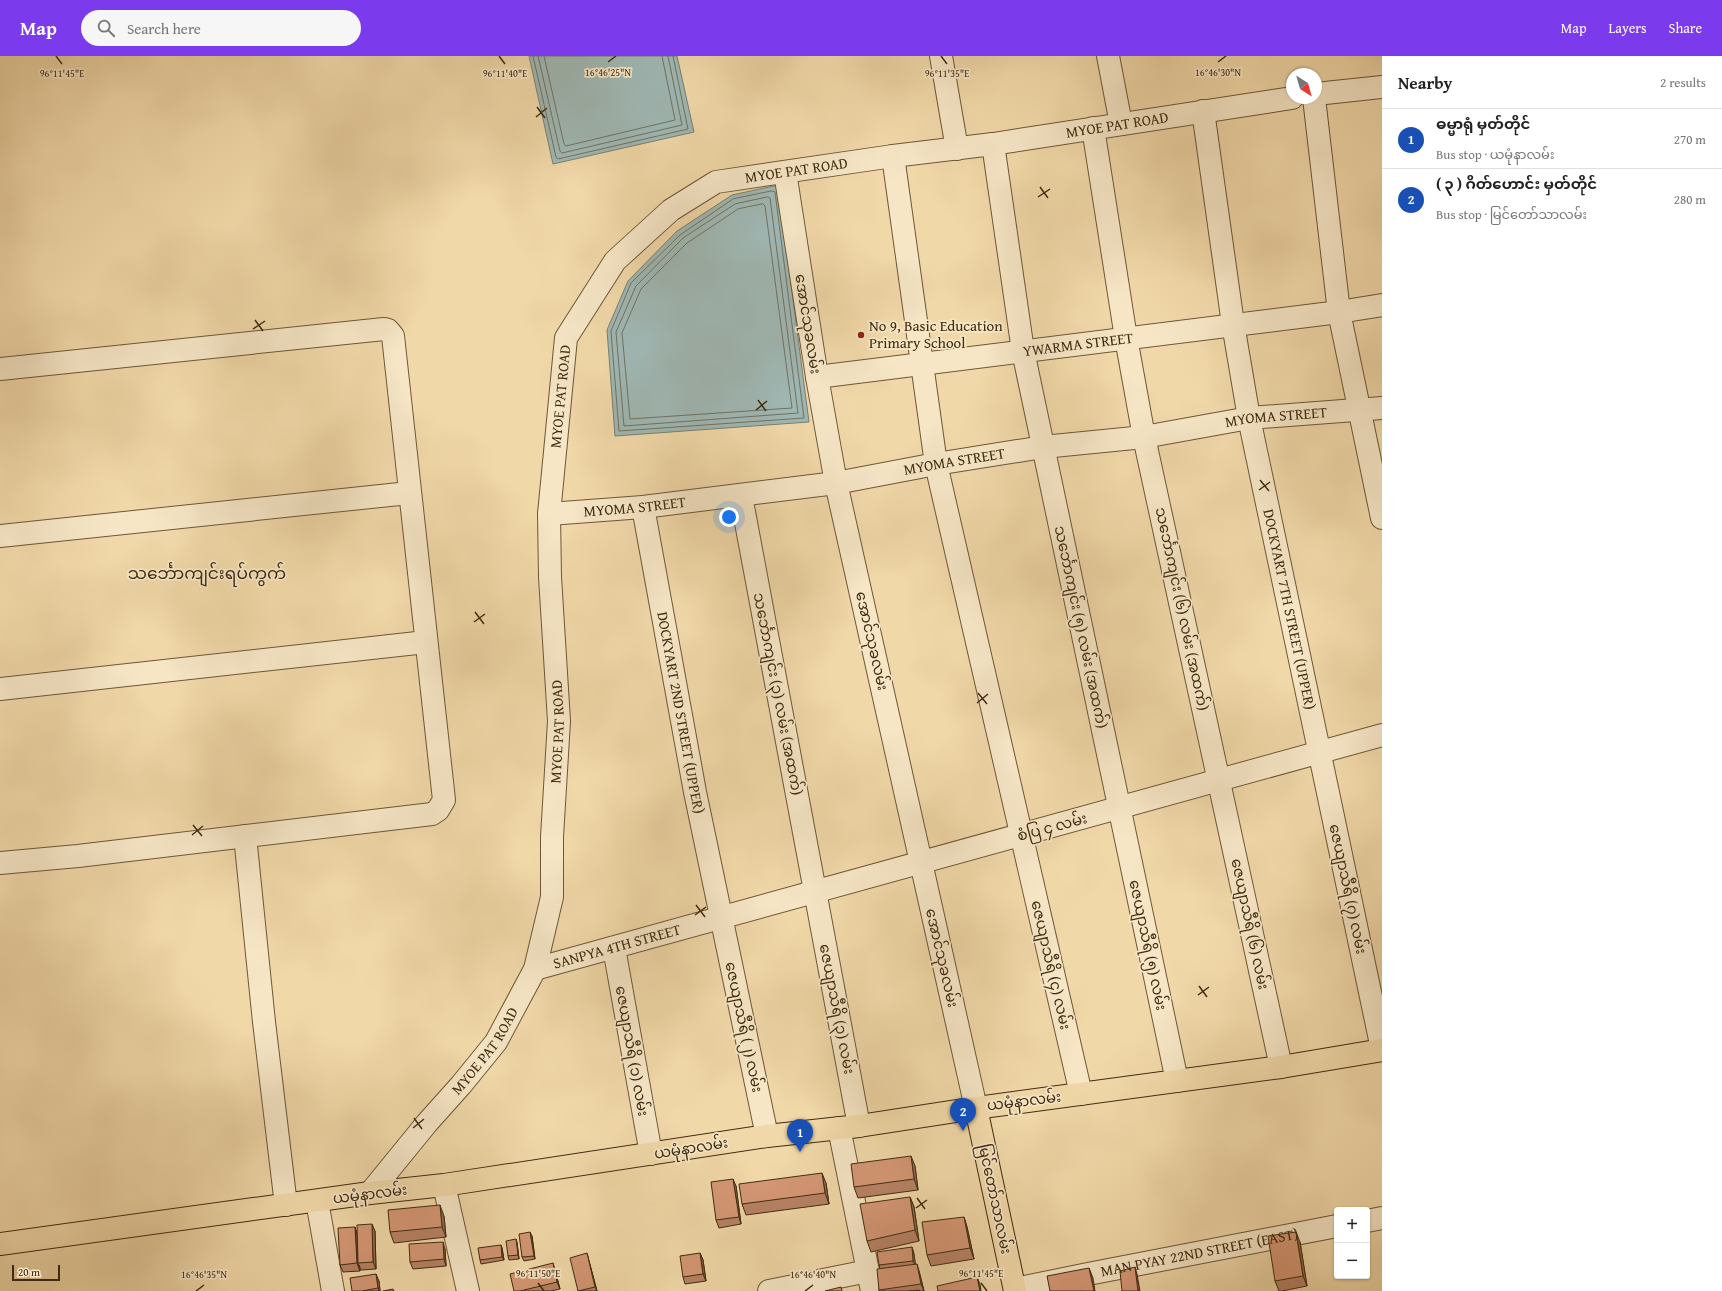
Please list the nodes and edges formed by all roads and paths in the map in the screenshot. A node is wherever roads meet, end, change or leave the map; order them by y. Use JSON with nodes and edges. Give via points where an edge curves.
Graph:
{"nodes":[{"id":1,"x":941,"y":56,"type":"edge"},
{"id":2,"x":1108,"y":56,"type":"edge"},
{"id":3,"x":1382,"y":87,"type":"edge"},
{"id":4,"x":1322,"y":93,"type":"edge"},
{"id":5,"x":1286,"y":99,"type":"edge"},
{"id":6,"x":1315,"y":104,"type":"edge"},
{"id":7,"x":1203,"y":111,"type":"junction"},
{"id":8,"x":1121,"y":124,"type":"junction"},
{"id":9,"x":1094,"y":128,"type":"junction"},
{"id":10,"x":993,"y":144,"type":"junction"},
{"id":11,"x":957,"y":149,"type":"junction"},
{"id":12,"x":893,"y":156,"type":"junction"},
{"id":13,"x":785,"y":172,"type":"junction"},
{"id":14,"x":1382,"y":305,"type":"edge"},
{"id":15,"x":1340,"y":312,"type":"junction"},
{"id":16,"x":1233,"y":324,"type":"junction"},
{"id":17,"x":1126,"y":338,"type":"junction"},
{"id":18,"x":1022,"y":350,"type":"junction"},
{"id":19,"x":921,"y":365,"type":"junction"},
{"id":20,"x":0,"y":369,"type":"edge"},
{"id":21,"x":816,"y":377,"type":"junction"},
{"id":22,"x":1382,"y":408,"type":"edge"},
{"id":23,"x":1360,"y":409,"type":"junction"},
{"id":24,"x":1249,"y":418,"type":"junction"},
{"id":25,"x":1144,"y":437,"type":"junction"},
{"id":26,"x":1044,"y":447,"type":"junction"},
{"id":27,"x":936,"y":464,"type":"junction"},
{"id":28,"x":836,"y":483,"type":"junction"},
{"id":29,"x":409,"y":493,"type":"junction"},
{"id":30,"x":741,"y":496,"type":"junction"},
{"id":31,"x":643,"y":507,"type":"junction"},
{"id":32,"x":549,"y":514,"type":"junction"},
{"id":33,"x":1382,"y":518,"type":"edge"},
{"id":34,"x":0,"y":536,"type":"edge"},
{"id":35,"x":426,"y":642,"type":"junction"},
{"id":36,"x":0,"y":689,"type":"edge"},
{"id":37,"x":1382,"y":735,"type":"edge"},
{"id":38,"x":1319,"y":753,"type":"junction"},
{"id":39,"x":1220,"y":780,"type":"junction"},
{"id":40,"x":1119,"y":808,"type":"junction"},
{"id":41,"x":1021,"y":835,"type":"junction"},
{"id":42,"x":245,"y":836,"type":"junction"},
{"id":43,"x":0,"y":863,"type":"edge"},
{"id":44,"x":921,"y":863,"type":"junction"},
{"id":45,"x":815,"y":892,"type":"junction"},
{"id":46,"x":722,"y":918,"type":"junction"},
{"id":47,"x":614,"y":948,"type":"junction"},
{"id":48,"x":535,"y":969,"type":"junction"},
{"id":49,"x":1382,"y":1049,"type":"edge"},
{"id":50,"x":1281,"y":1067,"type":"junction"},
{"id":51,"x":1177,"y":1081,"type":"junction"},
{"id":52,"x":1080,"y":1094,"type":"junction"},
{"id":53,"x":976,"y":1108,"type":"junction"},
{"id":54,"x":849,"y":1127,"type":"junction"},
{"id":55,"x":767,"y":1136,"type":"junction"},
{"id":56,"x":651,"y":1154,"type":"junction"},
{"id":57,"x":444,"y":1185,"type":"junction"},
{"id":58,"x":370,"y":1193,"type":"junction"},
{"id":59,"x":317,"y":1201,"type":"junction"},
{"id":60,"x":286,"y":1205,"type":"junction"},
{"id":61,"x":1382,"y":1218,"type":"edge"},
{"id":62,"x":1370,"y":1220,"type":"edge"},
{"id":63,"x":1334,"y":1227,"type":"edge"},
{"id":64,"x":0,"y":1244,"type":"edge"},
{"id":65,"x":870,"y":1281,"type":"edge"},
{"id":66,"x":1015,"y":1290,"type":"edge"},
{"id":67,"x":333,"y":1291,"type":"edge"},
{"id":68,"x":468,"y":1291,"type":"edge"},
{"id":69,"x":769,"y":1291,"type":"edge"}],
"edges":[{"from":1,"to":11,"type":"street"},
{"from":2,"to":8,"type":"street"},
{"from":3,"to":4,"type":"street"},
{"from":5,"to":7,"type":"street","name":"MYOE PAT ROAD"},
{"from":6,"to":15,"type":"street"},
{"from":7,"to":8,"type":"street","name":"MYOE PAT ROAD"},
{"from":7,"to":16,"type":"street","name":"DOCKYART 7TH STREET (UPPER)"},
{"from":8,"to":9,"type":"street","name":"MYOE PAT ROAD"},
{"from":9,"to":10,"type":"street","name":"MYOE PAT ROAD"},
{"from":9,"to":17,"type":"street","name":"သင်္ဘောကျင်း (၆) လမ်း (အထက်)"},
{"from":10,"to":11,"type":"street","name":"MYOE PAT ROAD"},
{"from":10,"to":18,"type":"street","name":"သင်္ဘောကျင်း (၅) လမ်း (အထက်)"},
{"from":11,"to":12,"type":"street","name":"MYOE PAT ROAD"},
{"from":12,"to":13,"type":"street","name":"MYOE PAT ROAD"},
{"from":12,"to":19,"type":"street","name":"ဇေယျာသီရိ (၄) လမ်း"},
{"from":13,"to":21,"type":"street","name":"အောင်သုခလမ်း"},
{"from":13,"to":32,"type":"street","name":"MYOE PAT ROAD","via":[[716,182],[671,210],[615,261],[566,338]]},
{"from":14,"to":15,"type":"street","name":"YWARMA STREET"},
{"from":15,"to":16,"type":"street","name":"YWARMA STREET"},
{"from":15,"to":23,"type":"street"},
{"from":16,"to":17,"type":"street","name":"YWARMA STREET"},
{"from":16,"to":24,"type":"street","name":"DOCKYART 7TH STREET (UPPER)"},
{"from":17,"to":18,"type":"street","name":"YWARMA STREET"},
{"from":17,"to":25,"type":"street","name":"သင်္ဘောကျင်း (၆) လမ်း (အထက်)"},
{"from":18,"to":19,"type":"street","name":"YWARMA STREET"},
{"from":18,"to":26,"type":"street","name":"သင်္ဘောကျင်း (၅) လမ်း (အထက်)"},
{"from":19,"to":21,"type":"street","name":"YWARMA STREET"},
{"from":19,"to":27,"type":"street","name":"ဇေယျာသီရိ (၄) လမ်း"},
{"from":20,"to":29,"type":"street","via":[[388,330],[393,336]]},
{"from":21,"to":28,"type":"street","name":"အောင်သုခလမ်း"},
{"from":22,"to":23,"type":"street","name":"MYOMA STREET"},
{"from":23,"to":24,"type":"street","name":"MYOMA STREET"},
{"from":23,"to":33,"type":"street"},
{"from":24,"to":25,"type":"street","name":"MYOMA STREET"},
{"from":24,"to":38,"type":"street","name":"DOCKYART 7TH STREET (UPPER)"},
{"from":25,"to":26,"type":"street","name":"MYOMA STREET"},
{"from":25,"to":39,"type":"street","name":"သင်္ဘောကျင်း (၆) လမ်း (အထက်)"},
{"from":26,"to":27,"type":"street","name":"MYOMA STREET"},
{"from":26,"to":40,"type":"street","name":"သင်္ဘောကျင်း (၅) လမ်း (အထက်)"},
{"from":27,"to":28,"type":"street","name":"MYOMA STREET"},
{"from":27,"to":41,"type":"street","name":"ဇေယျာသီရိ (၄) လမ်း"},
{"from":28,"to":30,"type":"street","name":"MYOMA STREET"},
{"from":28,"to":44,"type":"street","name":"အောင်သုခလမ်း"},
{"from":29,"to":34,"type":"street"},
{"from":29,"to":35,"type":"street"},
{"from":30,"to":31,"type":"street","name":"MYOMA STREET"},
{"from":30,"to":45,"type":"street","name":"သင်္ဘောကျင်း (၃) လမ်း (အထက်)"},
{"from":31,"to":32,"type":"street","name":"MYOMA STREET"},
{"from":31,"to":46,"type":"street","name":"DOCKYART 2ND STREET (UPPER)","via":[[695,792]]},
{"from":32,"to":48,"type":"street","name":"MYOE PAT ROAD","via":[[550,577],[559,721],[552,837],[552,897]]},
{"from":35,"to":36,"type":"street"},
{"from":35,"to":42,"type":"street","via":[[444,800],[438,810],[432,814]]},
{"from":37,"to":38,"type":"street","name":"စံပြ ၄ လမ်း"},
{"from":38,"to":39,"type":"street","name":"စံပြ ၄ လမ်း"},
{"from":38,"to":49,"type":"street","name":"ဇေယျာသီရိ (၇) လမ်း"},
{"from":39,"to":40,"type":"street","name":"စံပြ ၄ လမ်း"},
{"from":39,"to":50,"type":"street","name":"ဇေယျာသီရိ (၆) လမ်း"},
{"from":40,"to":41,"type":"street","name":"စံပြ ၄ လမ်း"},
{"from":40,"to":51,"type":"street","name":"ဇေယျာသီရိ (၅) လမ်း"},
{"from":41,"to":44,"type":"street","name":"စံပြ ၄ လမ်း"},
{"from":41,"to":52,"type":"street","name":"ဇေယျာသီရိ (၄) လမ်း"},
{"from":42,"to":43,"type":"street"},
{"from":42,"to":60,"type":"street"},
{"from":44,"to":45,"type":"street","name":"စံပြ ၄ လမ်း"},
{"from":44,"to":53,"type":"street","name":"အောင်သုခလမ်း"},
{"from":45,"to":46,"type":"street","name":"စံပြ ၄ လမ်း"},
{"from":45,"to":54,"type":"street","name":"ဇေယျာသီရိ (၃) လမ်း"},
{"from":46,"to":47,"type":"street","name":"SANPYA 4TH STREET"},
{"from":46,"to":55,"type":"street","name":"ဇေယျာသီရိ (၂) လမ်း"},
{"from":47,"to":48,"type":"street","name":"SANPYA 4TH STREET"},
{"from":47,"to":56,"type":"street","name":"ဇေယျာသီရိ (၁) လမ်း"},
{"from":48,"to":58,"type":"street","name":"MYOE PAT ROAD","via":[[496,1042]]},
{"from":49,"to":50,"type":"main road","name":"ယမုံနာလမ်း"},
{"from":50,"to":51,"type":"main road","name":"ယမုံနာလမ်း"},
{"from":51,"to":52,"type":"main road","name":"ယမုံနာလမ်း"},
{"from":52,"to":53,"type":"main road","name":"ယမုံနာလမ်း"},
{"from":53,"to":54,"type":"main road","name":"ယမုံနာလမ်း"},
{"from":53,"to":66,"type":"main road","name":"မြင်တော်သာလမ်း"},
{"from":54,"to":55,"type":"main road","name":"ယမုံနာလမ်း"},
{"from":54,"to":65,"type":"street","name":"ဇေယျာသီရိ (၃) လမ်း"},
{"from":55,"to":56,"type":"main road","name":"ယမုံနာလမ်း"},
{"from":56,"to":57,"type":"main road","name":"ယမုံနာလမ်း"},
{"from":57,"to":58,"type":"main road","name":"ယမုံနာလမ်း"},
{"from":57,"to":68,"type":"street"},
{"from":58,"to":59,"type":"main road","name":"ယမုံနာလမ်း"},
{"from":59,"to":60,"type":"main road","name":"ယမုံနာလမ်း"},
{"from":59,"to":67,"type":"street"},
{"from":60,"to":64,"type":"main road","name":"ယမုံနာလမ်း"},
{"from":61,"to":62,"type":"street"},
{"from":63,"to":66,"type":"street","name":"MAN PYAY 22ND STREET (EAST)"},
{"from":65,"to":69,"type":"street"}]}
